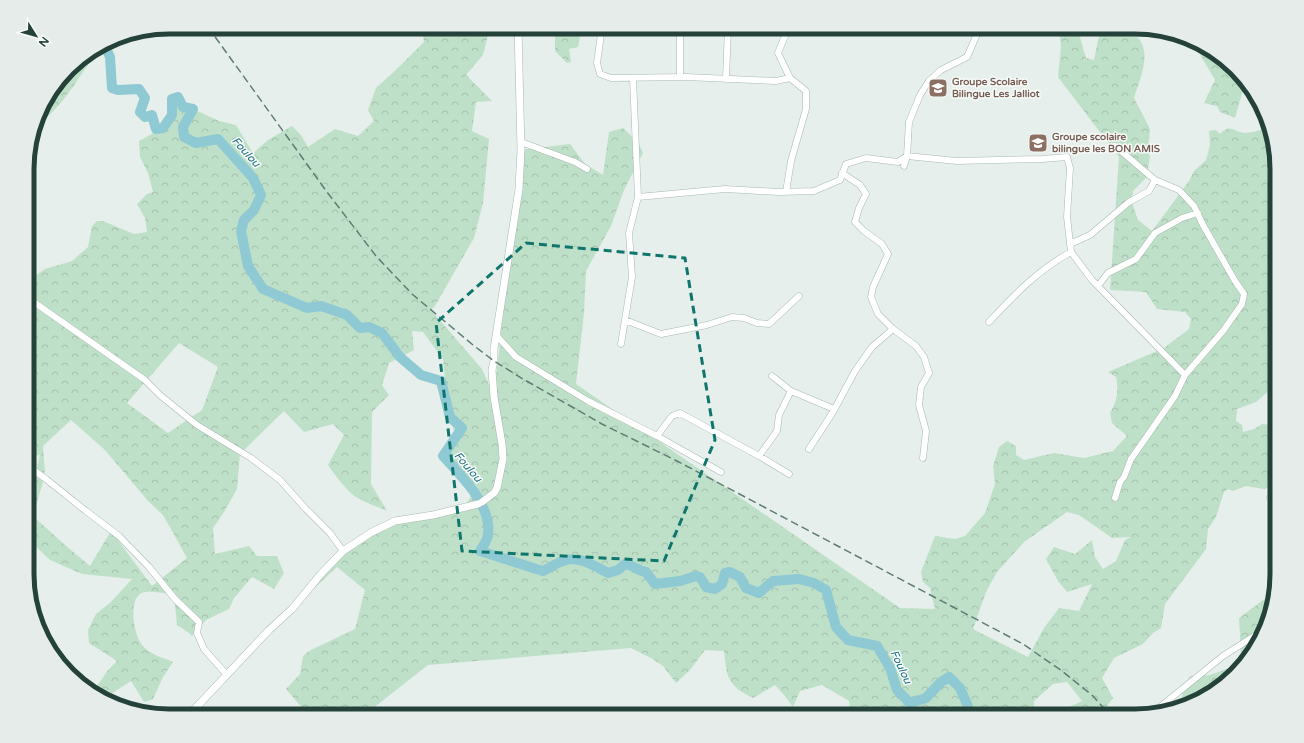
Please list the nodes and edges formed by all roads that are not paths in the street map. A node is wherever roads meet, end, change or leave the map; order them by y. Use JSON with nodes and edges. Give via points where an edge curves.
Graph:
{"nodes":[{"id":1,"x":518,"y":34,"type":"edge"},
{"id":2,"x":601,"y":34,"type":"edge"},
{"id":3,"x":680,"y":34,"type":"edge"},
{"id":4,"x":728,"y":34,"type":"edge"},
{"id":5,"x":787,"y":34,"type":"edge"},
{"id":6,"x":977,"y":34,"type":"edge"},
{"id":7,"x":680,"y":77,"type":"junction"},
{"id":8,"x":633,"y":78,"type":"junction"},
{"id":9,"x":790,"y":78,"type":"junction"},
{"id":10,"x":726,"y":79,"type":"junction"},
{"id":11,"x":521,"y":142,"type":"junction"},
{"id":12,"x":1115,"y":146,"type":"dead end"},
{"id":13,"x":907,"y":156,"type":"junction"},
{"id":14,"x":904,"y":166,"type":"dead end"},
{"id":15,"x":587,"y":169,"type":"dead end"},
{"id":16,"x":842,"y":173,"type":"junction"},
{"id":17,"x":1154,"y":180,"type":"junction"},
{"id":18,"x":786,"y":192,"type":"junction"},
{"id":19,"x":638,"y":197,"type":"junction"},
{"id":20,"x":1198,"y":214,"type":"junction"},
{"id":21,"x":1070,"y":244,"type":"junction"},
{"id":22,"x":1071,"y":252,"type":"junction"},
{"id":23,"x":1098,"y":286,"type":"junction"},
{"id":24,"x":799,"y":296,"type":"dead end"},
{"id":25,"x":34,"y":302,"type":"edge"},
{"id":26,"x":625,"y":320,"type":"junction"},
{"id":27,"x":989,"y":322,"type":"dead end"},
{"id":28,"x":893,"y":329,"type":"junction"},
{"id":29,"x":496,"y":336,"type":"junction"},
{"id":30,"x":620,"y":344,"type":"dead end"},
{"id":31,"x":772,"y":376,"type":"dead end"},
{"id":32,"x":1185,"y":376,"type":"junction"},
{"id":33,"x":791,"y":391,"type":"junction"},
{"id":34,"x":834,"y":409,"type":"junction"},
{"id":35,"x":657,"y":436,"type":"junction"},
{"id":36,"x":809,"y":450,"type":"dead end"},
{"id":37,"x":760,"y":456,"type":"junction"},
{"id":38,"x":923,"y":458,"type":"dead end"},
{"id":39,"x":34,"y":470,"type":"edge"},
{"id":40,"x":721,"y":472,"type":"dead end"},
{"id":41,"x":789,"y":474,"type":"dead end"},
{"id":42,"x":1115,"y":498,"type":"dead end"},
{"id":43,"x":343,"y":551,"type":"junction"},
{"id":44,"x":1255,"y":635,"type":"edge"},
{"id":45,"x":227,"y":675,"type":"junction"},
{"id":46,"x":1161,"y":706,"type":"edge"},
{"id":47,"x":194,"y":708,"type":"edge"}],
"edges":[{"from":1,"to":11,"type":"street"},
{"from":2,"to":8,"type":"street","via":[[597,63],[600,74],[611,78]]},
{"from":3,"to":7,"type":"street"},
{"from":4,"to":10,"type":"street"},
{"from":5,"to":9,"type":"street","via":[[778,53]]},
{"from":6,"to":13,"type":"street","via":[[966,56],[940,70],[920,95],[909,122]]},
{"from":7,"to":8,"type":"street"},
{"from":7,"to":10,"type":"street"},
{"from":8,"to":19,"type":"street"},
{"from":9,"to":10,"type":"street","via":[[776,81]]},
{"from":9,"to":18,"type":"street","via":[[806,91],[806,110],[791,161]]},
{"from":11,"to":15,"type":"street"},
{"from":11,"to":29,"type":"street","via":[[519,189]]},
{"from":12,"to":17,"type":"street"},
{"from":13,"to":14,"type":"street"},
{"from":13,"to":16,"type":"street","via":[[898,162],[866,158],[846,164]]},
{"from":13,"to":21,"type":"street","via":[[957,161],[1067,158],[1070,168],[1067,217]]},
{"from":16,"to":18,"type":"street","via":[[840,180],[814,192]]},
{"from":16,"to":28,"type":"street","via":[[860,184],[866,194],[855,222],[882,244],[888,254],[871,297],[878,314]]},
{"from":17,"to":20,"type":"street","via":[[1179,190]]},
{"from":17,"to":21,"type":"street","via":[[1149,191],[1129,202],[1090,234]]},
{"from":18,"to":19,"type":"street","via":[[725,189]]},
{"from":19,"to":26,"type":"street","via":[[629,233],[632,277]]},
{"from":20,"to":23,"type":"street","via":[[1182,218],[1155,233],[1136,259],[1108,273]]},
{"from":20,"to":32,"type":"street","via":[[1244,294],[1242,304],[1223,331]]},
{"from":21,"to":22,"type":"street"},
{"from":22,"to":23,"type":"street"},
{"from":22,"to":27,"type":"street","via":[[1037,276]]},
{"from":23,"to":32,"type":"street"},
{"from":24,"to":26,"type":"street","via":[[769,324],[732,317],[661,334]]},
{"from":25,"to":43,"type":"street","via":[[145,380],[197,425],[251,458],[280,480],[330,533]]},
{"from":26,"to":30,"type":"street"},
{"from":28,"to":34,"type":"street","via":[[872,347]]},
{"from":28,"to":38,"type":"street","via":[[916,346],[924,357],[929,373],[921,387],[919,405],[926,430]]},
{"from":29,"to":35,"type":"street","via":[[516,357],[588,401]]},
{"from":29,"to":43,"type":"street","via":[[492,370],[503,458],[494,493],[480,503],[395,522],[372,532]]},
{"from":31,"to":33,"type":"street"},
{"from":32,"to":42,"type":"street","via":[[1175,396],[1131,459]]},
{"from":33,"to":34,"type":"street"},
{"from":33,"to":37,"type":"street","via":[[779,415],[778,431]]},
{"from":34,"to":36,"type":"street"},
{"from":35,"to":37,"type":"street","via":[[672,416],[680,413]]},
{"from":35,"to":40,"type":"street"},
{"from":37,"to":41,"type":"street"},
{"from":39,"to":45,"type":"street","via":[[118,536],[149,567],[199,622],[197,633],[204,649]]},
{"from":43,"to":45,"type":"street","via":[[292,609]]},
{"from":44,"to":46,"type":"street","via":[[1223,656]]},
{"from":45,"to":47,"type":"street"}]}
